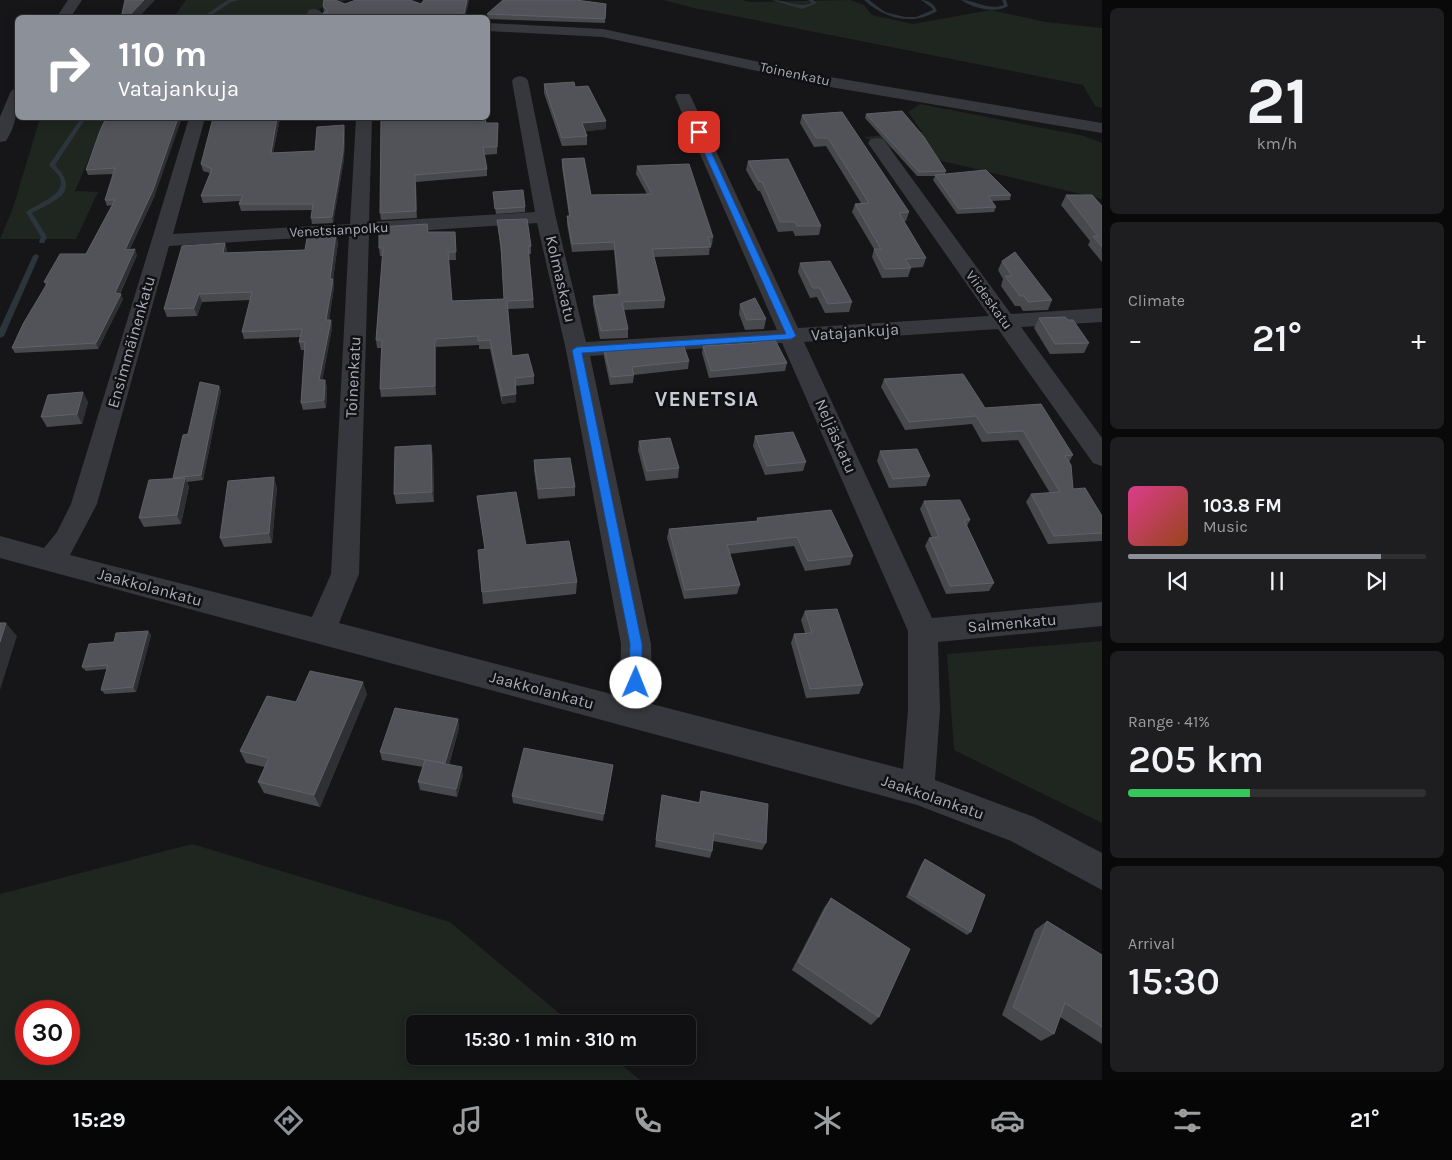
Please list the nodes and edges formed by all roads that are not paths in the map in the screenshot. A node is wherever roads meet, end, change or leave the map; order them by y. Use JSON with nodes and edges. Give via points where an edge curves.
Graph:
{"nodes":[{"id":1,"x":74,"y":0,"type":"edge"},
{"id":2,"x":65,"y":15,"type":"edge"},
{"id":3,"x":490,"y":27,"type":"edge"},
{"id":4,"x":520,"y":81,"type":"dead end"},
{"id":5,"x":683,"y":97,"type":"dead end"},
{"id":6,"x":15,"y":100,"type":"edge"},
{"id":7,"x":196,"y":120,"type":"edge"},
{"id":8,"x":364,"y":120,"type":"edge"},
{"id":9,"x":1102,"y":128,"type":"edge"},
{"id":10,"x":0,"y":137,"type":"edge"},
{"id":11,"x":877,"y":142,"type":"dead end"},
{"id":12,"x":546,"y":218,"type":"junction"},
{"id":13,"x":360,"y":229,"type":"junction"},
{"id":14,"x":161,"y":241,"type":"junction"},
{"id":15,"x":1102,"y":315,"type":"edge"},
{"id":16,"x":1005,"y":322,"type":"junction"},
{"id":17,"x":791,"y":336,"type":"junction"},
{"id":18,"x":577,"y":350,"type":"junction"},
{"id":19,"x":1102,"y":457,"type":"edge"},
{"id":20,"x":0,"y":547,"type":"edge"},
{"id":21,"x":51,"y":560,"type":"junction"},
{"id":22,"x":1102,"y":614,"type":"edge"},
{"id":23,"x":320,"y":631,"type":"junction"},
{"id":24,"x":922,"y":631,"type":"junction"},
{"id":25,"x":624,"y":711,"type":"junction"},
{"id":26,"x":917,"y":788,"type":"junction"},
{"id":27,"x":1102,"y":872,"type":"edge"}],
"edges":[{"from":1,"to":2,"type":"street"},
{"from":3,"to":9,"type":"street","name":"Toinenkatu","via":[[603,33],[830,82]]},
{"from":4,"to":12,"type":"street","name":"Kolmaskatu"},
{"from":5,"to":17,"type":"street","name":"Neljäskatu"},
{"from":6,"to":10,"type":"street"},
{"from":7,"to":14,"type":"street","name":"Ensimmäinenkatu"},
{"from":8,"to":13,"type":"street","name":"Toinenkatu"},
{"from":11,"to":16,"type":"street","name":"Viideskatu"},
{"from":12,"to":13,"type":"street","name":"Venetsianpolku"},
{"from":12,"to":18,"type":"street","name":"Kolmaskatu"},
{"from":13,"to":14,"type":"street","name":"Venetsianpolku"},
{"from":13,"to":23,"type":"street","name":"Toinenkatu","via":[[345,574]]},
{"from":14,"to":21,"type":"street","name":"Ensimmäinenkatu","via":[[84,504],[67,538]]},
{"from":15,"to":16,"type":"street","name":"Vatajankuja"},
{"from":16,"to":17,"type":"street","name":"Vatajankuja"},
{"from":16,"to":19,"type":"street","name":"Viideskatu"},
{"from":17,"to":18,"type":"street","name":"Vatajankuja"},
{"from":17,"to":24,"type":"street","name":"Neljäskatu"},
{"from":18,"to":25,"type":"street","name":"Kolmaskatu","via":[[636,644],[636,683]]},
{"from":20,"to":21,"type":"street","name":"Jaakkolankatu"},
{"from":21,"to":23,"type":"street","name":"Jaakkolankatu"},
{"from":22,"to":24,"type":"street","name":"Salmenkatu"},
{"from":23,"to":25,"type":"street","name":"Jaakkolankatu"},
{"from":24,"to":26,"type":"street","name":"Neljäskatu","via":[[925,685],[922,756]]},
{"from":25,"to":26,"type":"street","name":"Jaakkolankatu"},
{"from":26,"to":27,"type":"street","name":"Jaakkolankatu","via":[[1022,829]]}]}
